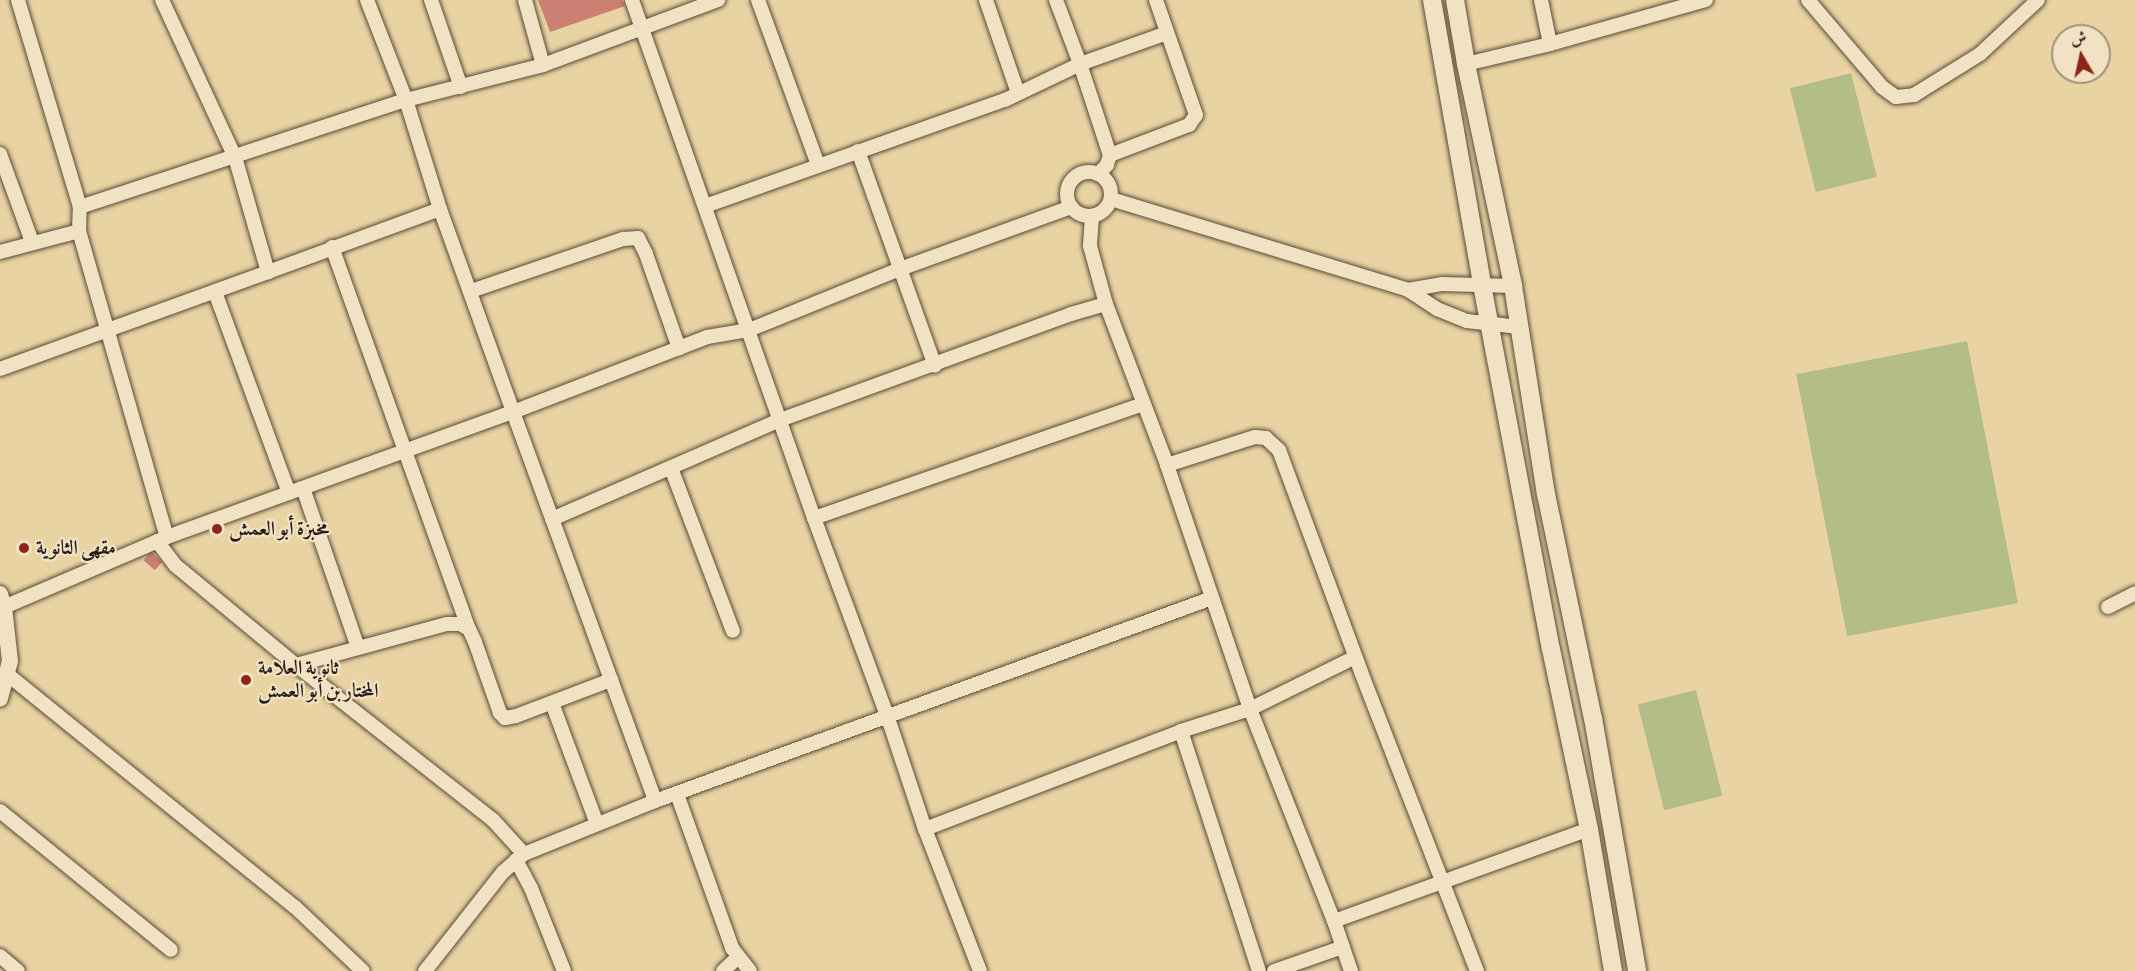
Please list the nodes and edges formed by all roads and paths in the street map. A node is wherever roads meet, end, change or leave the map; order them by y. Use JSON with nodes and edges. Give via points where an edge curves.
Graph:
{"nodes":[{"id":1,"x":18,"y":0,"type":"edge"},
{"id":2,"x":367,"y":0,"type":"edge"},
{"id":3,"x":431,"y":0,"type":"edge"},
{"id":4,"x":525,"y":0,"type":"edge"},
{"id":5,"x":632,"y":0,"type":"edge"},
{"id":6,"x":718,"y":0,"type":"edge"},
{"id":7,"x":758,"y":0,"type":"edge"},
{"id":8,"x":986,"y":0,"type":"edge"},
{"id":9,"x":1056,"y":0,"type":"edge"},
{"id":10,"x":1156,"y":0,"type":"edge"},
{"id":11,"x":1432,"y":0,"type":"edge"},
{"id":12,"x":1455,"y":0,"type":"edge"},
{"id":13,"x":1541,"y":0,"type":"edge"},
{"id":14,"x":1706,"y":0,"type":"edge"},
{"id":15,"x":1808,"y":0,"type":"edge"},
{"id":16,"x":2038,"y":0,"type":"edge"},
{"id":17,"x":166,"y":1,"type":"edge"},
{"id":18,"x":641,"y":27,"type":"junction"},
{"id":19,"x":1167,"y":33,"type":"junction"},
{"id":20,"x":1550,"y":44,"type":"junction"},
{"id":21,"x":1080,"y":64,"type":"junction"},
{"id":22,"x":1466,"y":64,"type":"junction"},
{"id":23,"x":543,"y":65,"type":"junction"},
{"id":24,"x":461,"y":87,"type":"junction"},
{"id":25,"x":1018,"y":93,"type":"junction"},
{"id":26,"x":406,"y":100,"type":"junction"},
{"id":27,"x":858,"y":151,"type":"junction"},
{"id":28,"x":0,"y":154,"type":"edge"},
{"id":29,"x":1110,"y":156,"type":"junction"},
{"id":30,"x":235,"y":157,"type":"junction"},
{"id":31,"x":818,"y":165,"type":"junction"},
{"id":32,"x":1098,"y":174,"type":"junction"},
{"id":33,"x":1111,"y":199,"type":"junction"},
{"id":34,"x":705,"y":206,"type":"junction"},
{"id":35,"x":80,"y":207,"type":"junction"},
{"id":36,"x":1071,"y":207,"type":"junction"},
{"id":37,"x":440,"y":209,"type":"junction"},
{"id":38,"x":1092,"y":216,"type":"junction"},
{"id":39,"x":79,"y":231,"type":"junction"},
{"id":40,"x":32,"y":242,"type":"junction"},
{"id":41,"x":332,"y":248,"type":"junction"},
{"id":42,"x":0,"y":252,"type":"edge"},
{"id":43,"x":900,"y":269,"type":"junction"},
{"id":44,"x":268,"y":272,"type":"junction"},
{"id":45,"x":1482,"y":285,"type":"junction"},
{"id":46,"x":1513,"y":285,"type":"junction"},
{"id":47,"x":1408,"y":290,"type":"junction"},
{"id":48,"x":471,"y":291,"type":"junction"},
{"id":49,"x":215,"y":292,"type":"junction"},
{"id":50,"x":1106,"y":304,"type":"junction"},
{"id":51,"x":1490,"y":324,"type":"junction"},
{"id":52,"x":1519,"y":327,"type":"junction"},
{"id":53,"x":108,"y":330,"type":"junction"},
{"id":54,"x":749,"y":330,"type":"junction"},
{"id":55,"x":679,"y":348,"type":"junction"},
{"id":56,"x":935,"y":366,"type":"junction"},
{"id":57,"x":0,"y":369,"type":"edge"},
{"id":58,"x":1143,"y":404,"type":"junction"},
{"id":59,"x":513,"y":412,"type":"junction"},
{"id":60,"x":780,"y":420,"type":"junction"},
{"id":61,"x":406,"y":451,"type":"junction"},
{"id":62,"x":1167,"y":465,"type":"junction"},
{"id":63,"x":671,"y":468,"type":"junction"},
{"id":64,"x":303,"y":488,"type":"junction"},
{"id":65,"x":289,"y":493,"type":"junction"},
{"id":66,"x":814,"y":518,"type":"junction"},
{"id":67,"x":552,"y":519,"type":"junction"},
{"id":68,"x":162,"y":539,"type":"junction"},
{"id":69,"x":2135,"y":593,"type":"edge"},
{"id":70,"x":1212,"y":598,"type":"junction"},
{"id":71,"x":2,"y":600,"type":"edge"},
{"id":72,"x":2108,"y":607,"type":"dead end"},
{"id":73,"x":469,"y":629,"type":"junction"},
{"id":74,"x":733,"y":631,"type":"dead end"},
{"id":75,"x":358,"y":648,"type":"junction"},
{"id":76,"x":1355,"y":657,"type":"junction"},
{"id":77,"x":296,"y":665,"type":"junction"},
{"id":78,"x":7,"y":674,"type":"junction"},
{"id":79,"x":611,"y":680,"type":"junction"},
{"id":80,"x":0,"y":699,"type":"edge"},
{"id":81,"x":552,"y":703,"type":"junction"},
{"id":82,"x":1250,"y":709,"type":"junction"},
{"id":83,"x":887,"y":715,"type":"junction"},
{"id":84,"x":1181,"y":731,"type":"junction"},
{"id":85,"x":677,"y":794,"type":"junction"},
{"id":86,"x":655,"y":801,"type":"junction"},
{"id":87,"x":0,"y":811,"type":"edge"},
{"id":88,"x":597,"y":824,"type":"junction"},
{"id":89,"x":925,"y":829,"type":"junction"},
{"id":90,"x":1589,"y":829,"type":"junction"},
{"id":91,"x":520,"y":857,"type":"junction"},
{"id":92,"x":1444,"y":882,"type":"junction"},
{"id":93,"x":1334,"y":921,"type":"junction"},
{"id":94,"x":1343,"y":947,"type":"junction"},
{"id":95,"x":171,"y":950,"type":"dead end"},
{"id":96,"x":0,"y":956,"type":"edge"},
{"id":97,"x":737,"y":958,"type":"junction"},
{"id":98,"x":18,"y":971,"type":"edge"},
{"id":99,"x":363,"y":971,"type":"edge"},
{"id":100,"x":425,"y":971,"type":"edge"},
{"id":101,"x":564,"y":971,"type":"edge"},
{"id":102,"x":723,"y":971,"type":"edge"},
{"id":103,"x":750,"y":971,"type":"edge"},
{"id":104,"x":980,"y":971,"type":"edge"},
{"id":105,"x":1259,"y":971,"type":"edge"},
{"id":106,"x":1274,"y":971,"type":"edge"},
{"id":107,"x":1351,"y":971,"type":"edge"},
{"id":108,"x":1477,"y":971,"type":"edge"},
{"id":109,"x":1613,"y":971,"type":"edge"},
{"id":110,"x":1636,"y":971,"type":"edge"}],
"edges":[{"from":1,"to":35,"type":"street"},
{"from":2,"to":26,"type":"street"},
{"from":3,"to":24,"type":"street"},
{"from":4,"to":23,"type":"street"},
{"from":5,"to":18,"type":"street"},
{"from":6,"to":18,"type":"street"},
{"from":7,"to":31,"type":"street"},
{"from":8,"to":25,"type":"street"},
{"from":9,"to":21,"type":"street"},
{"from":10,"to":19,"type":"street"},
{"from":11,"to":45,"type":"main road"},
{"from":12,"to":22,"type":"main road"},
{"from":13,"to":20,"type":"street"},
{"from":14,"to":20,"type":"street"},
{"from":15,"to":16,"type":"street","via":[[1882,87],[1896,98],[1914,94],[1980,54]]},
{"from":17,"to":30,"type":"street"},
{"from":18,"to":23,"type":"street"},
{"from":18,"to":34,"type":"street"},
{"from":19,"to":21,"type":"street"},
{"from":19,"to":29,"type":"street","via":[[1196,110],[1194,122]]},
{"from":20,"to":22,"type":"street"},
{"from":21,"to":25,"type":"street"},
{"from":21,"to":29,"type":"street"},
{"from":22,"to":46,"type":"main road"},
{"from":23,"to":24,"type":"street"},
{"from":24,"to":26,"type":"street"},
{"from":25,"to":27,"type":"street"},
{"from":26,"to":30,"type":"street"},
{"from":26,"to":37,"type":"street"},
{"from":27,"to":31,"type":"street"},
{"from":27,"to":43,"type":"street"},
{"from":28,"to":40,"type":"street"},
{"from":29,"to":32,"type":"street"},
{"from":30,"to":35,"type":"street"},
{"from":30,"to":44,"type":"street"},
{"from":31,"to":34,"type":"street"},
{"from":32,"to":33,"type":"street","via":[[1111,189]]},
{"from":32,"to":36,"type":"street","via":[[1076,176],[1067,196]]},
{"from":33,"to":38,"type":"street","via":[[1100,213]]},
{"from":33,"to":47,"type":"street"},
{"from":34,"to":54,"type":"street"},
{"from":35,"to":39,"type":"street"},
{"from":36,"to":38,"type":"street"},
{"from":36,"to":43,"type":"street"},
{"from":37,"to":41,"type":"street"},
{"from":37,"to":48,"type":"street"},
{"from":38,"to":50,"type":"street","via":[[1090,246]]},
{"from":39,"to":40,"type":"street"},
{"from":39,"to":53,"type":"street"},
{"from":40,"to":42,"type":"street"},
{"from":41,"to":44,"type":"street"},
{"from":41,"to":61,"type":"street"},
{"from":43,"to":54,"type":"street"},
{"from":43,"to":56,"type":"street"},
{"from":44,"to":49,"type":"street"},
{"from":45,"to":46,"type":"street"},
{"from":45,"to":47,"type":"street","via":[[1442,284]]},
{"from":45,"to":51,"type":"main road"},
{"from":46,"to":52,"type":"main road"},
{"from":47,"to":51,"type":"street","via":[[1437,309],[1467,321]]},
{"from":48,"to":55,"type":"street","via":[[623,239],[638,238]]},
{"from":48,"to":59,"type":"street"},
{"from":49,"to":53,"type":"street"},
{"from":49,"to":65,"type":"street"},
{"from":50,"to":56,"type":"street"},
{"from":50,"to":58,"type":"street"},
{"from":51,"to":52,"type":"street"},
{"from":51,"to":90,"type":"main road"},
{"from":52,"to":110,"type":"main road","via":[[1546,494],[1593,718]]},
{"from":53,"to":57,"type":"street"},
{"from":53,"to":68,"type":"street"},
{"from":54,"to":55,"type":"street","via":[[707,337]]},
{"from":54,"to":60,"type":"street"},
{"from":55,"to":59,"type":"street"},
{"from":56,"to":60,"type":"street"},
{"from":58,"to":62,"type":"street"},
{"from":58,"to":66,"type":"street"},
{"from":59,"to":61,"type":"street"},
{"from":59,"to":67,"type":"street"},
{"from":60,"to":63,"type":"street"},
{"from":60,"to":66,"type":"street"},
{"from":61,"to":64,"type":"street"},
{"from":61,"to":73,"type":"street"},
{"from":62,"to":70,"type":"street"},
{"from":62,"to":76,"type":"street","via":[[1255,436],[1274,442]]},
{"from":63,"to":67,"type":"street"},
{"from":63,"to":74,"type":"street"},
{"from":64,"to":65,"type":"street"},
{"from":64,"to":75,"type":"street"},
{"from":65,"to":68,"type":"street"},
{"from":66,"to":83,"type":"street"},
{"from":67,"to":79,"type":"street"},
{"from":68,"to":71,"type":"street"},
{"from":68,"to":77,"type":"street","via":[[175,565]]},
{"from":69,"to":72,"type":"street"},
{"from":70,"to":82,"type":"street"},
{"from":70,"to":83,"type":"street"},
{"from":71,"to":78,"type":"street","via":[[10,661]]},
{"from":73,"to":75,"type":"street","via":[[447,624]]},
{"from":73,"to":81,"type":"street","via":[[500,713],[506,718]]},
{"from":75,"to":77,"type":"street"},
{"from":76,"to":82,"type":"street"},
{"from":76,"to":92,"type":"street"},
{"from":77,"to":91,"type":"street","via":[[492,820]]},
{"from":78,"to":80,"type":"street"},
{"from":78,"to":99,"type":"street","via":[[295,907]]},
{"from":79,"to":81,"type":"street"},
{"from":79,"to":86,"type":"street"},
{"from":81,"to":88,"type":"street"},
{"from":82,"to":84,"type":"street"},
{"from":82,"to":93,"type":"street"},
{"from":83,"to":85,"type":"street"},
{"from":83,"to":89,"type":"street"},
{"from":84,"to":89,"type":"street"},
{"from":84,"to":105,"type":"street"},
{"from":85,"to":86,"type":"street"},
{"from":85,"to":97,"type":"street"},
{"from":86,"to":88,"type":"street"},
{"from":87,"to":95,"type":"street"},
{"from":88,"to":91,"type":"street"},
{"from":89,"to":104,"type":"street"},
{"from":90,"to":92,"type":"street"},
{"from":90,"to":109,"type":"main road"},
{"from":91,"to":100,"type":"street","via":[[477,903]]},
{"from":91,"to":101,"type":"street"},
{"from":92,"to":93,"type":"street"},
{"from":92,"to":108,"type":"street"},
{"from":93,"to":94,"type":"street"},
{"from":94,"to":106,"type":"street"},
{"from":94,"to":107,"type":"street"},
{"from":96,"to":98,"type":"street"},
{"from":97,"to":102,"type":"street"},
{"from":97,"to":103,"type":"street"}]}
